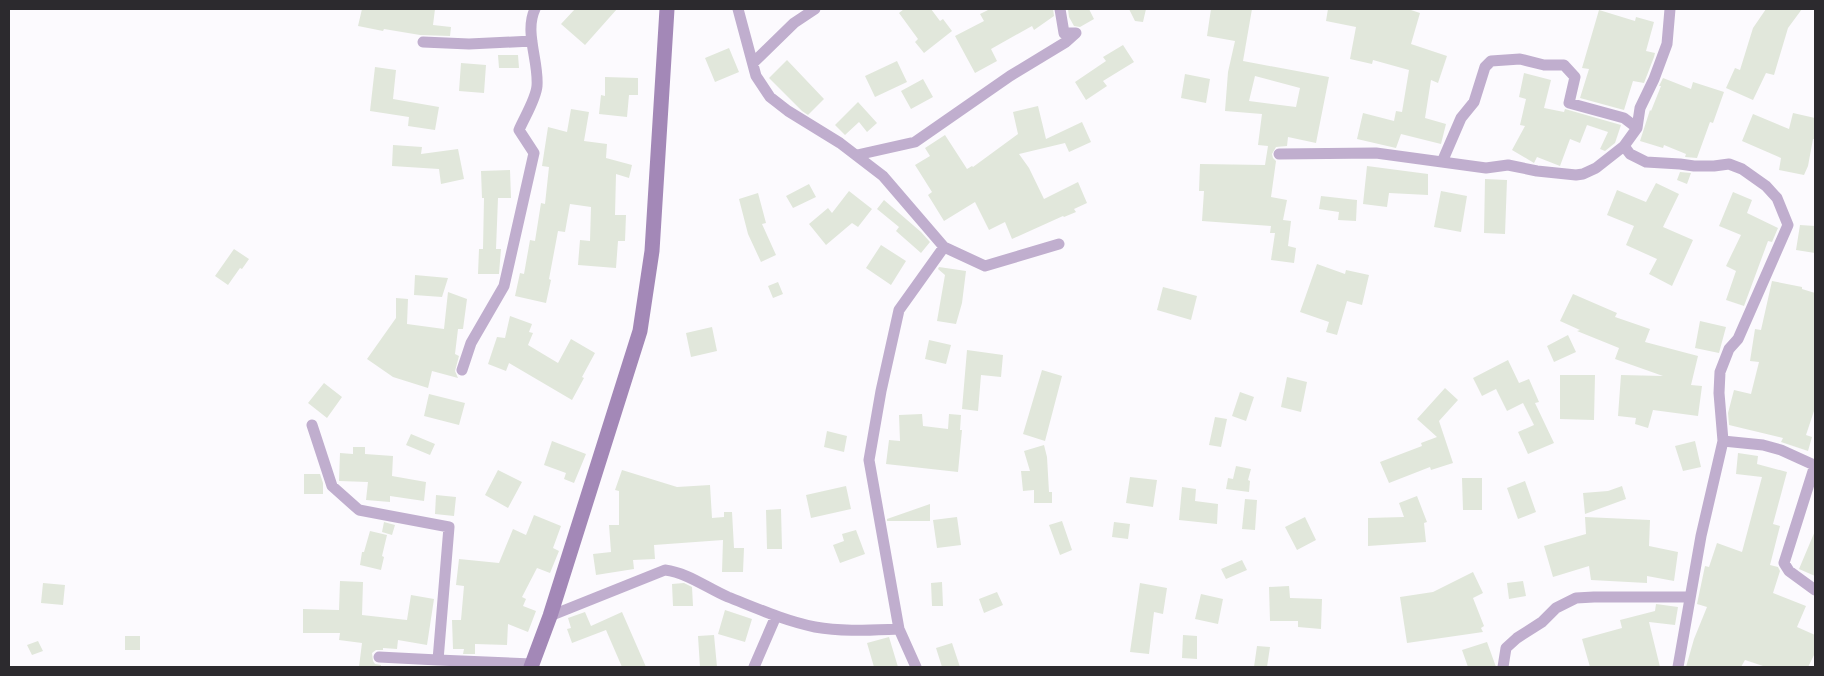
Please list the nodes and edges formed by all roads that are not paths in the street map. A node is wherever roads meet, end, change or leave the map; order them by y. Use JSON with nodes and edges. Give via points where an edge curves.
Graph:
{"nodes":[{"id":1,"x":535,"y":9,"type":"edge"},
{"id":2,"x":667,"y":9,"type":"edge"},
{"id":3,"x":738,"y":9,"type":"edge"},
{"id":4,"x":815,"y":9,"type":"edge"},
{"id":5,"x":1060,"y":9,"type":"edge"},
{"id":6,"x":1670,"y":9,"type":"edge"},
{"id":7,"x":532,"y":41,"type":"junction"},
{"id":8,"x":423,"y":42,"type":"dead end"},
{"id":9,"x":753,"y":62,"type":"junction"},
{"id":10,"x":1637,"y":128,"type":"junction"},
{"id":11,"x":1624,"y":146,"type":"junction"},
{"id":12,"x":1279,"y":154,"type":"dead end"},
{"id":13,"x":857,"y":155,"type":"junction"},
{"id":14,"x":1442,"y":162,"type":"junction"},
{"id":15,"x":1058,"y":244,"type":"dead end"},
{"id":16,"x":944,"y":247,"type":"junction"},
{"id":17,"x":462,"y":370,"type":"dead end"},
{"id":18,"x":312,"y":425,"type":"dead end"},
{"id":19,"x":1723,"y":441,"type":"junction"},
{"id":20,"x":1815,"y":465,"type":"edge"},
{"id":21,"x":1815,"y":590,"type":"edge"},
{"id":22,"x":1689,"y":597,"type":"junction"},
{"id":23,"x":550,"y":616,"type":"junction"},
{"id":24,"x":776,"y":616,"type":"junction"},
{"id":25,"x":899,"y":629,"type":"junction"},
{"id":26,"x":379,"y":657,"type":"dead end"},
{"id":27,"x":438,"y":660,"type":"junction"},
{"id":28,"x":531,"y":666,"type":"edge"},
{"id":29,"x":754,"y":667,"type":"edge"},
{"id":30,"x":916,"y":667,"type":"edge"},
{"id":31,"x":1503,"y":667,"type":"edge"},
{"id":32,"x":1678,"y":667,"type":"edge"}],
"edges":[{"from":1,"to":7,"type":"street","via":[[531,21]]},
{"from":2,"to":23,"type":"street","via":[[652,251],[640,331]]},
{"from":3,"to":9,"type":"street"},
{"from":4,"to":9,"type":"street","via":[[794,23]]},
{"from":5,"to":13,"type":"street","via":[[1064,33],[1076,33],[1066,42],[1010,76],[915,142]]},
{"from":6,"to":10,"type":"street","via":[[1667,44],[1640,108]]},
{"from":7,"to":8,"type":"street"},
{"from":7,"to":17,"type":"street","via":[[537,88],[519,130],[534,152],[514,247],[504,286],[471,343]]},
{"from":9,"to":13,"type":"street","via":[[756,76],[770,97]]},
{"from":10,"to":11,"type":"street"},
{"from":10,"to":14,"type":"street","via":[[1624,118],[1569,103],[1575,77],[1564,65],[1544,65],[1520,59],[1491,61],[1485,67],[1474,102],[1461,118]]},
{"from":11,"to":14,"type":"street","via":[[1596,168],[1576,175],[1508,165],[1486,168]]},
{"from":11,"to":19,"type":"street","via":[[1630,154],[1646,162],[1694,166],[1729,164],[1742,169],[1777,198],[1788,225],[1720,372]]},
{"from":12,"to":14,"type":"street","via":[[1376,153]]},
{"from":13,"to":16,"type":"street","via":[[883,176]]},
{"from":15,"to":16,"type":"street","via":[[986,266]]},
{"from":16,"to":25,"type":"street","via":[[899,310],[870,460]]},
{"from":18,"to":27,"type":"street","via":[[332,486],[359,510],[449,528]]},
{"from":19,"to":20,"type":"street","via":[[1763,445]]},
{"from":19,"to":22,"type":"street"},
{"from":20,"to":21,"type":"street","via":[[1784,563],[1789,571]]},
{"from":22,"to":31,"type":"street","via":[[1576,598],[1556,608],[1511,643],[1506,648]]},
{"from":22,"to":32,"type":"street"},
{"from":23,"to":24,"type":"street","via":[[665,570],[677,572]]},
{"from":23,"to":28,"type":"street"},
{"from":24,"to":25,"type":"street","via":[[815,627],[856,631]]},
{"from":24,"to":29,"type":"street"},
{"from":25,"to":30,"type":"street"},
{"from":26,"to":27,"type":"street"},
{"from":27,"to":28,"type":"street"}]}
